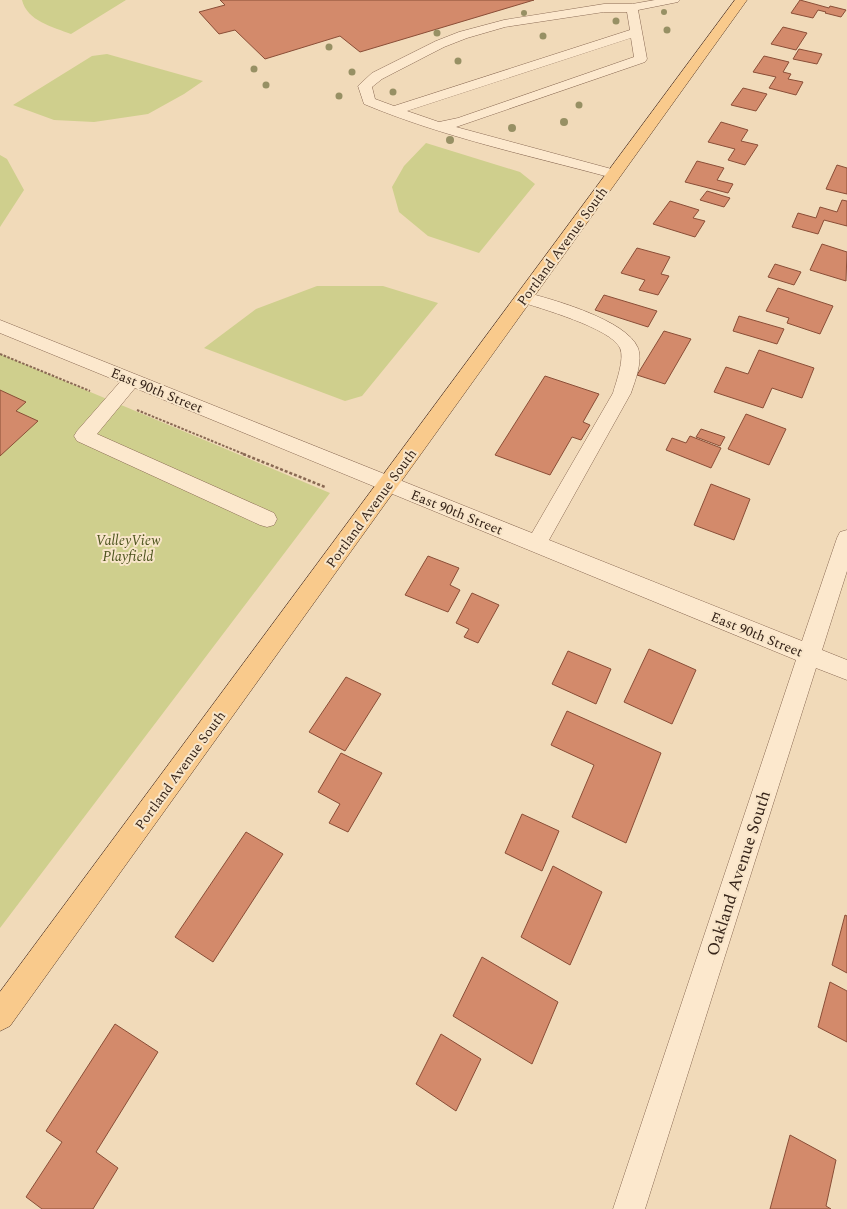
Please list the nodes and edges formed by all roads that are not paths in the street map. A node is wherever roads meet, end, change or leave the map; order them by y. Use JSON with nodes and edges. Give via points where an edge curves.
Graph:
{"nodes":[{"id":1,"x":674,"y":0,"type":"edge"},
{"id":2,"x":739,"y":0,"type":"edge"},
{"id":3,"x":632,"y":8,"type":"junction"},
{"id":4,"x":637,"y":32,"type":"junction"},
{"id":5,"x":393,"y":111,"type":"junction"},
{"id":6,"x":438,"y":126,"type":"junction"},
{"id":7,"x":614,"y":174,"type":"junction"},
{"id":8,"x":524,"y":297,"type":"junction"},
{"id":9,"x":0,"y":326,"type":"edge"},
{"id":10,"x":132,"y":380,"type":"junction"},
{"id":11,"x":388,"y":484,"type":"junction"},
{"id":12,"x":267,"y":519,"type":"dead end"},
{"id":13,"x":847,"y":538,"type":"edge"},
{"id":14,"x":536,"y":544,"type":"junction"},
{"id":15,"x":809,"y":655,"type":"junction"},
{"id":16,"x":847,"y":670,"type":"edge"},
{"id":17,"x":0,"y":1016,"type":"edge"},
{"id":18,"x":629,"y":1209,"type":"edge"}],
"edges":[{"from":1,"to":3,"type":"street"},
{"from":2,"to":7,"type":"main road","name":"Portland Avenue South"},
{"from":3,"to":4,"type":"street"},
{"from":3,"to":5,"type":"street","via":[[604,8],[504,24],[440,44],[377,76],[365,86],[369,101]]},
{"from":4,"to":5,"type":"street"},
{"from":4,"to":6,"type":"street","via":[[641,59],[461,122]]},
{"from":5,"to":6,"type":"street"},
{"from":6,"to":7,"type":"street"},
{"from":7,"to":8,"type":"main road","name":"Portland Avenue South"},
{"from":8,"to":11,"type":"main road","name":"Portland Avenue South"},
{"from":8,"to":14,"type":"street","via":[[588,319],[619,334],[629,348],[628,374],[622,393]]},
{"from":9,"to":10,"type":"street","name":"East 90th Street"},
{"from":10,"to":11,"type":"street","name":"East 90th Street"},
{"from":10,"to":12,"type":"street","via":[[84,436]]},
{"from":11,"to":14,"type":"street","name":"East 90th Street"},
{"from":11,"to":17,"type":"main road","name":"Portland Avenue South"},
{"from":13,"to":15,"type":"street","name":"Oakland Avenue South"},
{"from":14,"to":15,"type":"street","name":"East 90th Street"},
{"from":15,"to":16,"type":"street","name":"East 90th Street"},
{"from":15,"to":18,"type":"street","name":"Oakland Avenue South"}]}
